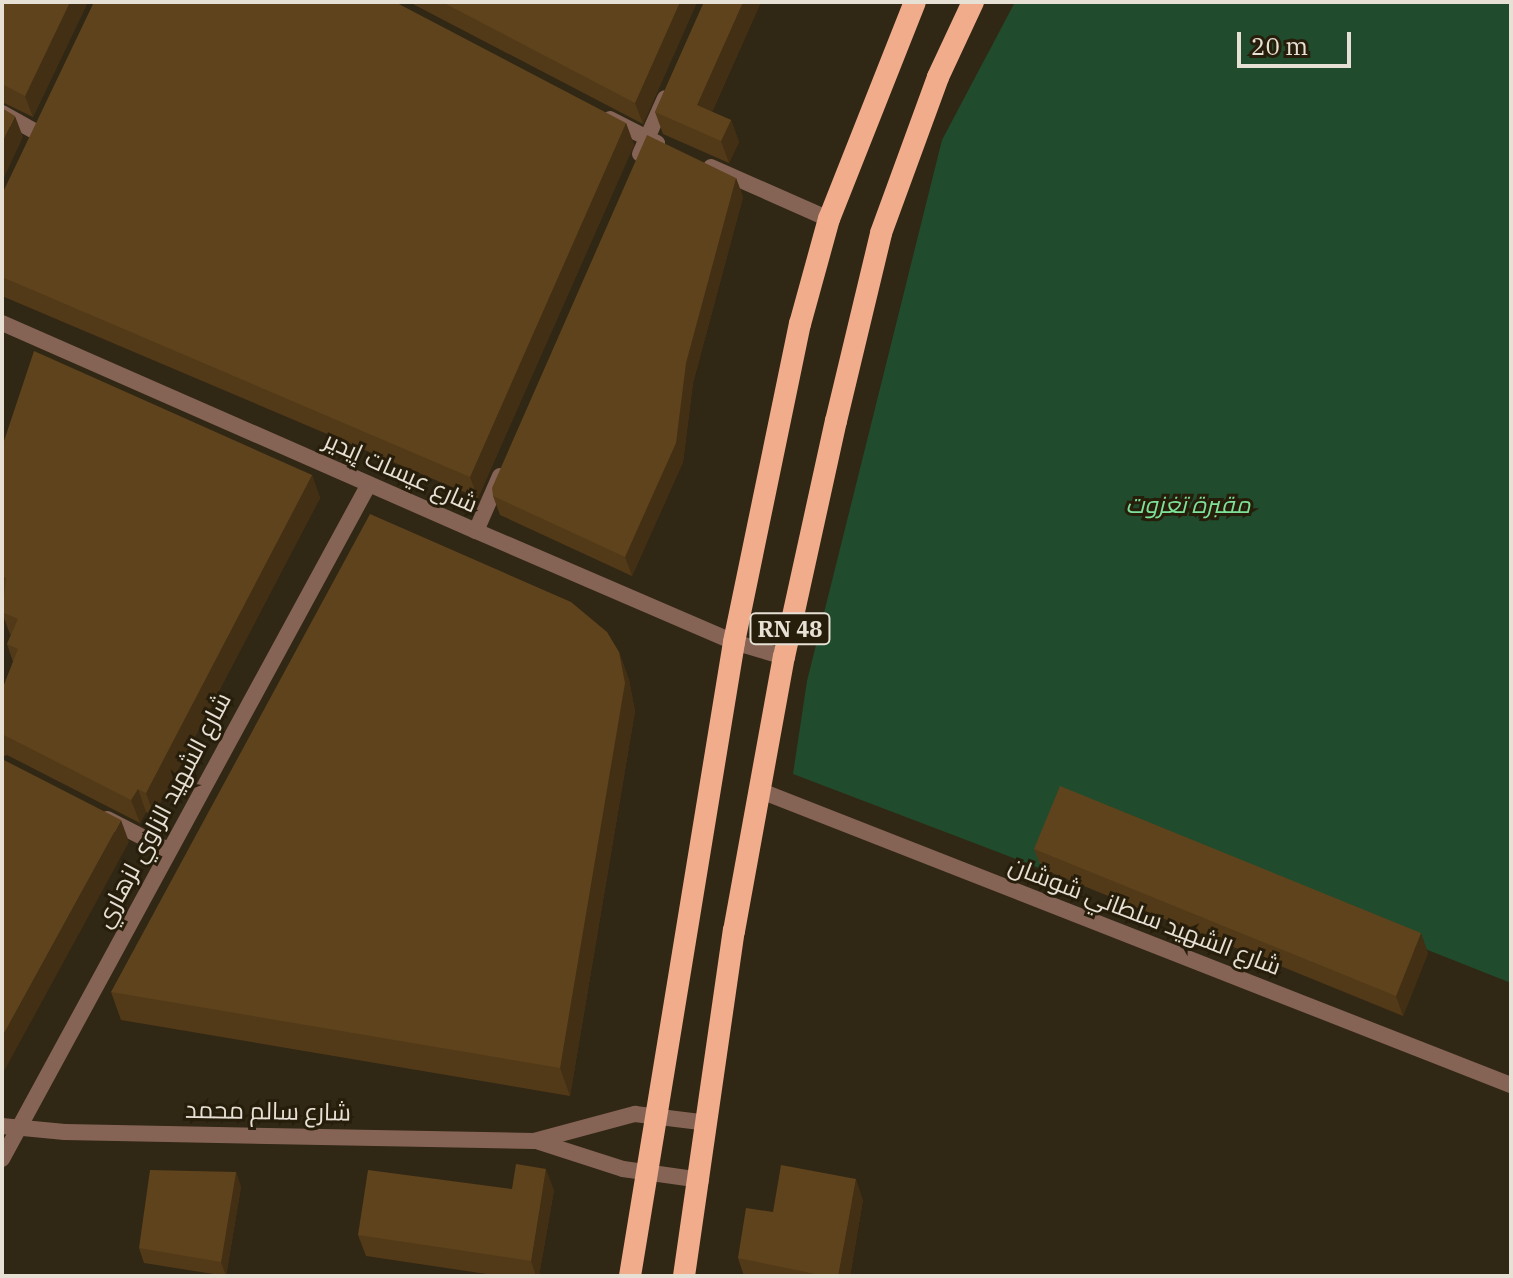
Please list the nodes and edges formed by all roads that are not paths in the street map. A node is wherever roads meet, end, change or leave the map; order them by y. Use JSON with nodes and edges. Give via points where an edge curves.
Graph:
{"nodes":[{"id":1,"x":915,"y":2,"type":"edge"},
{"id":2,"x":973,"y":2,"type":"edge"},
{"id":3,"x":672,"y":84,"type":"edge"},
{"id":4,"x":592,"y":110,"type":"edge"},
{"id":5,"x":2,"y":113,"type":"edge"},
{"id":6,"x":38,"y":132,"type":"edge"},
{"id":7,"x":647,"y":139,"type":"junction"},
{"id":8,"x":634,"y":168,"type":"edge"},
{"id":9,"x":829,"y":219,"type":"junction"},
{"id":10,"x":2,"y":323,"type":"edge"},
{"id":11,"x":508,"y":459,"type":"edge"},
{"id":12,"x":369,"y":484,"type":"junction"},
{"id":13,"x":476,"y":531,"type":"junction"},
{"id":14,"x":734,"y":642,"type":"junction"},
{"id":15,"x":784,"y":657,"type":"junction"},
{"id":16,"x":761,"y":791,"type":"junction"},
{"id":17,"x":85,"y":807,"type":"edge"},
{"id":18,"x":168,"y":850,"type":"junction"},
{"id":19,"x":1511,"y":1085,"type":"edge"},
{"id":20,"x":658,"y":1115,"type":"junction"},
{"id":21,"x":708,"y":1123,"type":"junction"},
{"id":22,"x":2,"y":1126,"type":"edge"},
{"id":23,"x":20,"y":1129,"type":"junction"},
{"id":24,"x":534,"y":1141,"type":"junction"},
{"id":25,"x":2,"y":1159,"type":"edge"},
{"id":26,"x":648,"y":1173,"type":"junction"},
{"id":27,"x":701,"y":1180,"type":"junction"},
{"id":28,"x":630,"y":1276,"type":"edge"},
{"id":29,"x":684,"y":1276,"type":"edge"}],
"edges":[{"from":1,"to":9,"type":"highway","number":"RN 48"},
{"from":2,"to":15,"type":"highway","number":"RN 48","via":[[938,77],[881,233]]},
{"from":3,"to":7,"type":"street"},
{"from":4,"to":7,"type":"street"},
{"from":5,"to":6,"type":"street"},
{"from":7,"to":8,"type":"street"},
{"from":7,"to":9,"type":"street"},
{"from":9,"to":14,"type":"highway","number":"RN 48","via":[[800,324]]},
{"from":10,"to":12,"type":"street","name":"شارع عيسات إيدير"},
{"from":11,"to":13,"type":"street"},
{"from":12,"to":13,"type":"street","name":"شارع عيسات إيدير"},
{"from":12,"to":18,"type":"street","name":"شارع الشهيد الزاوي لزهاري"},
{"from":13,"to":14,"type":"street","name":"شارع عيسات إيدير"},
{"from":14,"to":15,"type":"street","name":"شارع عيسات إيدير"},
{"from":14,"to":20,"type":"highway","number":"RN 48"},
{"from":15,"to":16,"type":"highway","number":"RN 48"},
{"from":16,"to":19,"type":"street","name":"شارع الشهيد سلطاني شوشان"},
{"from":16,"to":21,"type":"highway","number":"RN 48","via":[[734,931]]},
{"from":17,"to":18,"type":"street"},
{"from":18,"to":23,"type":"street","name":"شارع الشهيد الزاوي لزهاري"},
{"from":20,"to":21,"type":"street","name":"شارع سالم محمد"},
{"from":20,"to":24,"type":"street","name":"شارع سالم محمد","via":[[635,1114]]},
{"from":20,"to":26,"type":"highway","number":"RN 48"},
{"from":21,"to":27,"type":"highway","number":"RN 48"},
{"from":22,"to":23,"type":"street","name":"شارع سالم محمد"},
{"from":23,"to":24,"type":"street","name":"شارع سالم محمد"},
{"from":23,"to":25,"type":"street","name":"شارع الشهيد الزاوي لزهاري"},
{"from":24,"to":26,"type":"street","name":"شارع سالم محمد"},
{"from":26,"to":27,"type":"street","name":"شارع سالم محمد"},
{"from":26,"to":28,"type":"highway","number":"RN 48"},
{"from":27,"to":29,"type":"highway","number":"RN 48"}]}
